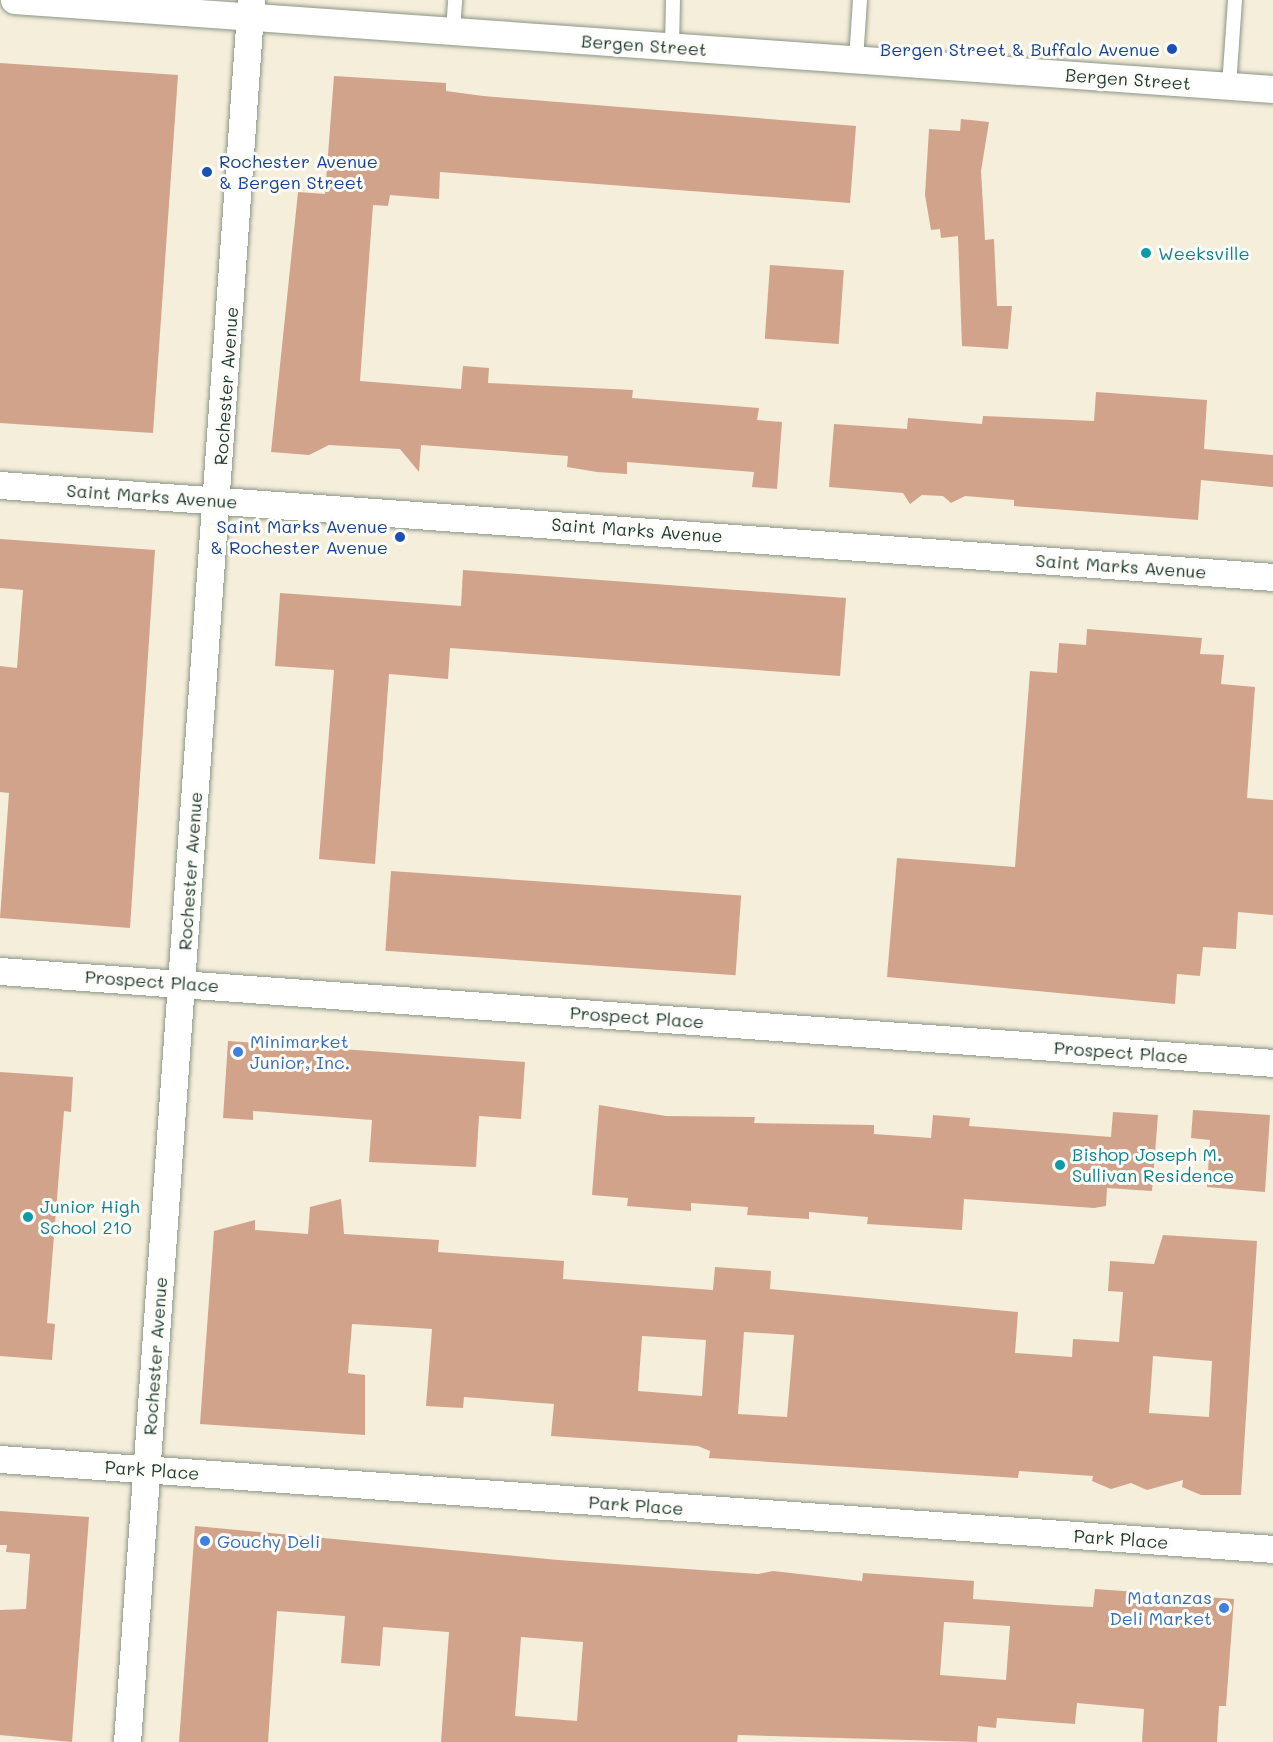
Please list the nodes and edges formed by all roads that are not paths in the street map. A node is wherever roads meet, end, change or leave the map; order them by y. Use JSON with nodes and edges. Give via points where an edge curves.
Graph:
{"nodes":[{"id":1,"x":15,"y":0,"type":"edge"},
{"id":2,"x":455,"y":0,"type":"edge"},
{"id":3,"x":673,"y":0,"type":"edge"},
{"id":4,"x":860,"y":0,"type":"edge"},
{"id":5,"x":1235,"y":0,"type":"edge"},
{"id":6,"x":250,"y":9,"type":"edge"},
{"id":7,"x":453,"y":31,"type":"junction"},
{"id":8,"x":672,"y":47,"type":"junction"},
{"id":9,"x":856,"y":60,"type":"junction"},
{"id":10,"x":1229,"y":86,"type":"junction"},
{"id":11,"x":1273,"y":89,"type":"edge"},
{"id":12,"x":0,"y":485,"type":"edge"},
{"id":13,"x":218,"y":500,"type":"junction"},
{"id":14,"x":1273,"y":577,"type":"edge"},
{"id":15,"x":0,"y":971,"type":"edge"},
{"id":16,"x":181,"y":984,"type":"junction"},
{"id":17,"x":1273,"y":1062,"type":"edge"},
{"id":18,"x":0,"y":1459,"type":"edge"},
{"id":19,"x":146,"y":1470,"type":"junction"},
{"id":20,"x":1273,"y":1549,"type":"edge"},
{"id":21,"x":127,"y":1742,"type":"edge"}],
"edges":[{"from":1,"to":6,"type":"street","name":"Bergen Street"},
{"from":2,"to":7,"type":"lane"},
{"from":3,"to":8,"type":"lane"},
{"from":4,"to":9,"type":"lane"},
{"from":5,"to":10,"type":"lane"},
{"from":6,"to":7,"type":"street","name":"Bergen Street"},
{"from":6,"to":13,"type":"street","name":"Rochester Avenue"},
{"from":7,"to":8,"type":"street","name":"Bergen Street"},
{"from":8,"to":9,"type":"street","name":"Bergen Street"},
{"from":9,"to":10,"type":"street","name":"Bergen Street"},
{"from":10,"to":11,"type":"street","name":"Bergen Street"},
{"from":12,"to":13,"type":"street","name":"Saint Marks Avenue"},
{"from":13,"to":14,"type":"street","name":"Saint Marks Avenue"},
{"from":13,"to":16,"type":"street","name":"Rochester Avenue"},
{"from":15,"to":16,"type":"street","name":"Prospect Place"},
{"from":16,"to":17,"type":"street","name":"Prospect Place"},
{"from":16,"to":19,"type":"street","name":"Rochester Avenue"},
{"from":18,"to":19,"type":"street","name":"Park Place"},
{"from":19,"to":20,"type":"street","name":"Park Place"},
{"from":19,"to":21,"type":"street","name":"Rochester Avenue"}]}
